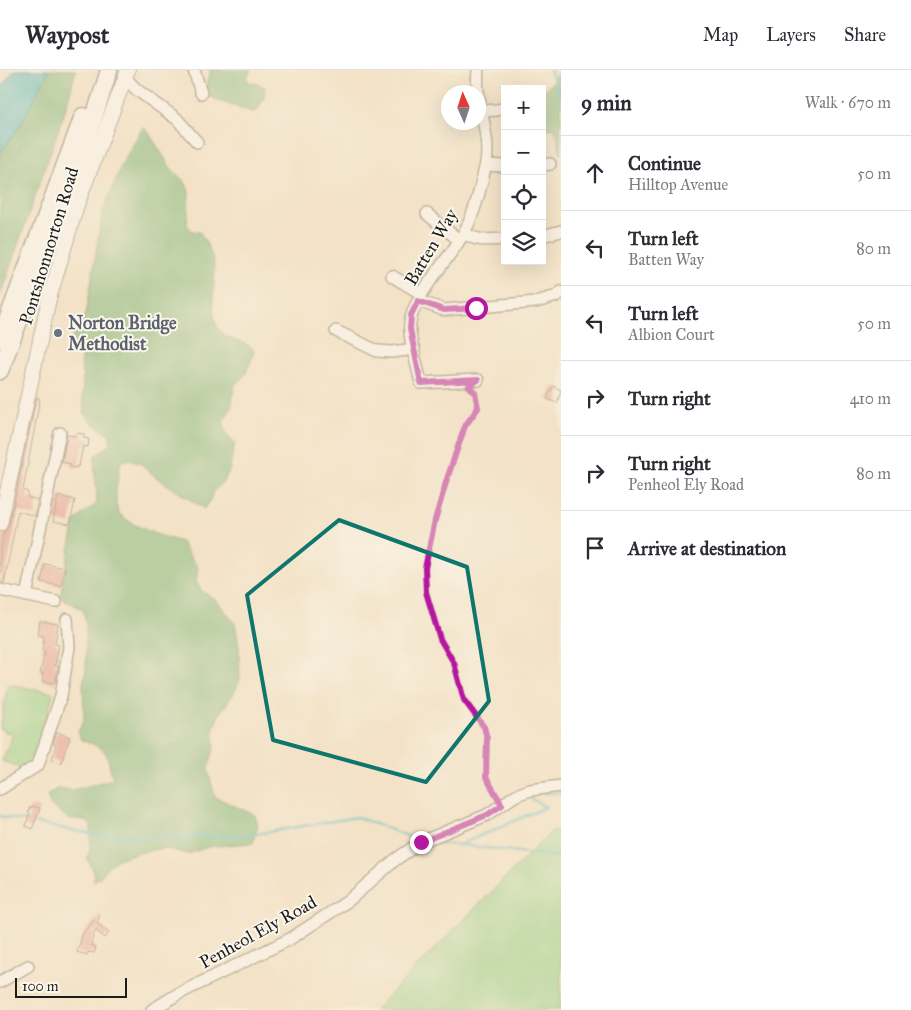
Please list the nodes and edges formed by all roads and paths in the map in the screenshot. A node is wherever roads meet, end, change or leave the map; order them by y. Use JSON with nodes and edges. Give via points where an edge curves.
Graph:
{"nodes":[{"id":1,"x":54,"y":70,"type":"edge"},
{"id":2,"x":98,"y":70,"type":"edge"},
{"id":3,"x":109,"y":70,"type":"edge"},
{"id":4,"x":194,"y":70,"type":"edge"},
{"id":5,"x":478,"y":70,"type":"edge"},
{"id":6,"x":126,"y":74,"type":"edge"},
{"id":7,"x":478,"y":85,"type":"edge"},
{"id":8,"x":201,"y":93,"type":"dead end"},
{"id":9,"x":501,"y":109,"type":"edge"},
{"id":10,"x":486,"y":111,"type":"edge"},
{"id":11,"x":485,"y":130,"type":"edge"},
{"id":12,"x":197,"y":142,"type":"dead end"},
{"id":13,"x":486,"y":165,"type":"junction"},
{"id":14,"x":501,"y":166,"type":"edge"},
{"id":15,"x":0,"y":211,"type":"edge"},
{"id":16,"x":427,"y":214,"type":"dead end"},
{"id":17,"x":561,"y":231,"type":"edge"},
{"id":18,"x":546,"y":235,"type":"edge"},
{"id":19,"x":462,"y":236,"type":"junction"},
{"id":20,"x":501,"y":239,"type":"edge"},
{"id":21,"x":392,"y":276,"type":"dead end"},
{"id":22,"x":561,"y":292,"type":"edge"},
{"id":23,"x":420,"y":298,"type":"junction"},
{"id":24,"x":339,"y":337,"type":"dead end"},
{"id":25,"x":0,"y":339,"type":"edge"},
{"id":26,"x":414,"y":349,"type":"junction"},
{"id":27,"x":0,"y":371,"type":"edge"},
{"id":28,"x":478,"y":380,"type":"joint"},
{"id":29,"x":60,"y":433,"type":"dead end"},
{"id":30,"x":0,"y":524,"type":"edge"},
{"id":31,"x":0,"y":590,"type":"edge"},
{"id":32,"x":26,"y":596,"type":"junction"},
{"id":33,"x":56,"y":602,"type":"dead end"},
{"id":34,"x":68,"y":619,"type":"dead end"},
{"id":35,"x":561,"y":786,"type":"edge"},
{"id":36,"x":0,"y":789,"type":"edge"},
{"id":37,"x":502,"y":805,"type":"junction"},
{"id":38,"x":28,"y":966,"type":"dead end"},
{"id":39,"x":0,"y":982,"type":"edge"},
{"id":40,"x":152,"y":1010,"type":"edge"}],
"edges":[{"from":1,"to":15,"type":"path","via":[[33,112]]},
{"from":2,"to":25,"type":"highway"},
{"from":3,"to":27,"type":"highway","via":[[57,222]]},
{"from":4,"to":8,"type":"street"},
{"from":5,"to":7,"type":"street","name":"Batten Way"},
{"from":6,"to":12,"type":"street","via":[[137,90],[177,119]]},
{"from":6,"to":30,"type":"main road","name":"Pontshonnorton Road","via":[[77,205],[49,299]]},
{"from":9,"to":10,"type":"street"},
{"from":11,"to":13,"type":"street","name":"Batten Way"},
{"from":13,"to":14,"type":"street"},
{"from":13,"to":19,"type":"street","name":"Batten Way","via":[[472,216]]},
{"from":16,"to":19,"type":"street"},
{"from":17,"to":18,"type":"street"},
{"from":19,"to":20,"type":"street"},
{"from":19,"to":23,"type":"street","name":"Batten Way"},
{"from":21,"to":23,"type":"street"},
{"from":22,"to":23,"type":"street","via":[[536,302],[444,310]]},
{"from":23,"to":26,"type":"street","name":"Batten Way","via":[[410,322]]},
{"from":24,"to":26,"type":"street","via":[[377,351]]},
{"from":26,"to":28,"type":"street","name":"Batten Way","via":[[421,383]]},
{"from":28,"to":37,"type":"path","via":[[469,386],[475,393],[478,408],[465,426],[435,520],[425,568],[426,592],[440,639],[454,663],[464,700],[484,727],[487,738],[486,777]]},
{"from":29,"to":32,"type":"street"},
{"from":31,"to":32,"type":"street"},
{"from":32,"to":33,"type":"street"},
{"from":34,"to":36,"type":"street","via":[[69,647],[61,696],[38,765]]},
{"from":35,"to":37,"type":"street","name":"Penheol Ely Road","via":[[530,790]]},
{"from":37,"to":40,"type":"street","name":"Penheol Ely Road","via":[[487,815],[421,842],[348,901],[290,939]]},
{"from":38,"to":39,"type":"street"}]}
